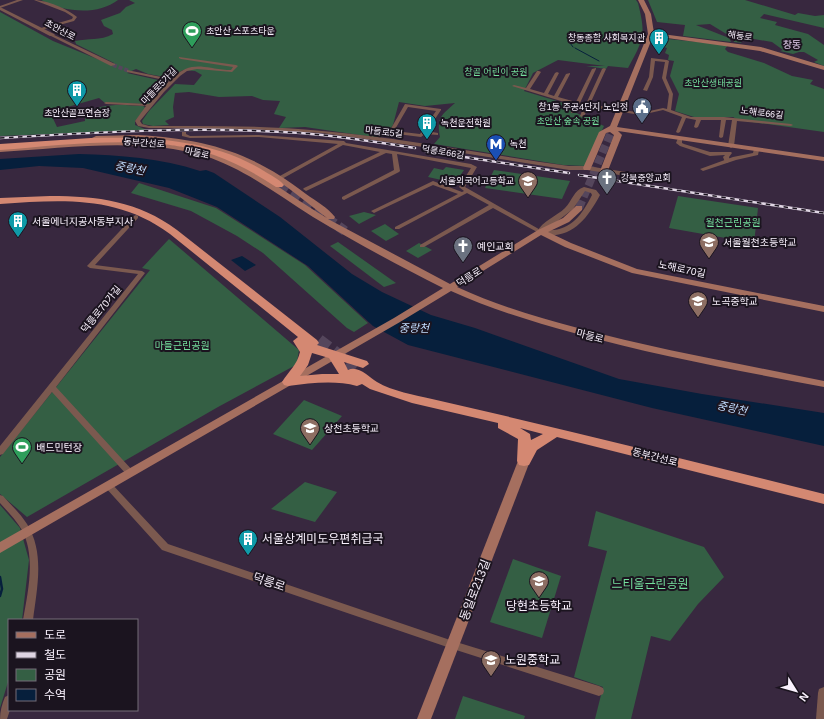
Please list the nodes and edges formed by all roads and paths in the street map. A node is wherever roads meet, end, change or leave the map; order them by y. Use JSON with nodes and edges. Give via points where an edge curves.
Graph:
{"nodes":[{"id":1,"x":21,"y":0,"type":"edge"},
{"id":2,"x":36,"y":0,"type":"edge"},
{"id":3,"x":641,"y":0,"type":"edge"},
{"id":4,"x":0,"y":7,"type":"edge"},
{"id":5,"x":42,"y":29,"type":"junction"},
{"id":6,"x":651,"y":34,"type":"junction"},
{"id":7,"x":52,"y":35,"type":"joint"},
{"id":8,"x":181,"y":58,"type":"dead end"},
{"id":9,"x":113,"y":65,"type":"tunnel mouth"},
{"id":10,"x":824,"y":68,"type":"edge"},
{"id":11,"x":594,"y":69,"type":"dead end"},
{"id":12,"x":604,"y":70,"type":"dead end"},
{"id":13,"x":129,"y":71,"type":"tunnel mouth"},
{"id":14,"x":539,"y":72,"type":"dead end"},
{"id":15,"x":557,"y":73,"type":"dead end"},
{"id":16,"x":568,"y":74,"type":"dead end"},
{"id":17,"x":651,"y":77,"type":"junction"},
{"id":18,"x":664,"y":78,"type":"junction"},
{"id":19,"x":173,"y":81,"type":"junction"},
{"id":20,"x":514,"y":86,"type":"dead end"},
{"id":21,"x":528,"y":89,"type":"junction"},
{"id":22,"x":645,"y":90,"type":"dead end"},
{"id":23,"x":545,"y":94,"type":"junction"},
{"id":24,"x":555,"y":98,"type":"junction"},
{"id":25,"x":106,"y":103,"type":"dead end"},
{"id":26,"x":576,"y":104,"type":"junction"},
{"id":27,"x":150,"y":105,"type":"junction"},
{"id":28,"x":587,"y":105,"type":"junction"},
{"id":29,"x":621,"y":111,"type":"junction"},
{"id":30,"x":669,"y":111,"type":"junction"},
{"id":31,"x":573,"y":112,"type":"dead end"},
{"id":32,"x":638,"y":114,"type":"junction"},
{"id":33,"x":582,"y":116,"type":"dead end"},
{"id":34,"x":684,"y":117,"type":"junction"},
{"id":35,"x":699,"y":118,"type":"junction"},
{"id":36,"x":724,"y":118,"type":"junction"},
{"id":37,"x":735,"y":118,"type":"junction"},
{"id":38,"x":636,"y":121,"type":"dead end"},
{"id":39,"x":791,"y":125,"type":"dead end"},
{"id":40,"x":696,"y":127,"type":"dead end"},
{"id":41,"x":185,"y":129,"type":"junction"},
{"id":42,"x":612,"y":129,"type":"junction"},
{"id":43,"x":424,"y":132,"type":"junction"},
{"id":44,"x":436,"y":134,"type":"dead end"},
{"id":45,"x":679,"y":135,"type":"junction"},
{"id":46,"x":721,"y":138,"type":"dead end"},
{"id":47,"x":167,"y":140,"type":"junction"},
{"id":48,"x":76,"y":142,"type":"junction"},
{"id":49,"x":0,"y":143,"type":"edge"},
{"id":50,"x":344,"y":143,"type":"junction"},
{"id":51,"x":731,"y":146,"type":"junction"},
{"id":52,"x":0,"y":147,"type":"edge"},
{"id":53,"x":0,"y":150,"type":"edge"},
{"id":54,"x":756,"y":150,"type":"junction"},
{"id":55,"x":384,"y":151,"type":"junction"},
{"id":56,"x":394,"y":152,"type":"junction"},
{"id":57,"x":593,"y":154,"type":"junction"},
{"id":58,"x":609,"y":157,"type":"junction"},
{"id":59,"x":824,"y":159,"type":"edge"},
{"id":60,"x":727,"y":160,"type":"junction"},
{"id":61,"x":584,"y":168,"type":"junction"},
{"id":62,"x":703,"y":169,"type":"dead end"},
{"id":63,"x":604,"y":171,"type":"junction"},
{"id":64,"x":639,"y":176,"type":"dead end"},
{"id":65,"x":280,"y":181,"type":"junction"},
{"id":66,"x":304,"y":192,"type":"junction"},
{"id":67,"x":465,"y":193,"type":"junction"},
{"id":68,"x":291,"y":198,"type":"junction"},
{"id":69,"x":344,"y":198,"type":"dead end"},
{"id":70,"x":0,"y":201,"type":"edge"},
{"id":71,"x":0,"y":205,"type":"edge"},
{"id":72,"x":492,"y":206,"type":"junction"},
{"id":73,"x":579,"y":208,"type":"tunnel mouth"},
{"id":74,"x":374,"y":211,"type":"dead end"},
{"id":75,"x":136,"y":216,"type":"junction"},
{"id":76,"x":397,"y":228,"type":"dead end"},
{"id":77,"x":541,"y":232,"type":"junction"},
{"id":78,"x":184,"y":241,"type":"junction"},
{"id":79,"x":370,"y":245,"type":"junction"},
{"id":80,"x":422,"y":246,"type":"dead end"},
{"id":81,"x":199,"y":252,"type":"junction"},
{"id":82,"x":208,"y":261,"type":"junction"},
{"id":83,"x":451,"y":288,"type":"junction"},
{"id":84,"x":824,"y":309,"type":"edge"},
{"id":85,"x":296,"y":338,"type":"junction"},
{"id":86,"x":333,"y":355,"type":"junction"},
{"id":87,"x":355,"y":371,"type":"junction"},
{"id":88,"x":288,"y":382,"type":"junction"},
{"id":89,"x":824,"y":384,"type":"edge"},
{"id":90,"x":52,"y":386,"type":"junction"},
{"id":91,"x":424,"y":401,"type":"junction"},
{"id":92,"x":459,"y":415,"type":"junction"},
{"id":93,"x":485,"y":415,"type":"junction"},
{"id":94,"x":502,"y":422,"type":"junction"},
{"id":95,"x":551,"y":436,"type":"junction"},
{"id":96,"x":0,"y":452,"type":"edge"},
{"id":97,"x":524,"y":460,"type":"junction"},
{"id":98,"x":678,"y":462,"type":"junction"},
{"id":99,"x":130,"y":473,"type":"junction"},
{"id":100,"x":108,"y":485,"type":"junction"},
{"id":101,"x":0,"y":498,"type":"edge"},
{"id":102,"x":822,"y":503,"type":"edge"},
{"id":103,"x":23,"y":535,"type":"junction"},
{"id":104,"x":0,"y":548,"type":"edge"},
{"id":105,"x":28,"y":619,"type":"edge"},
{"id":106,"x":453,"y":645,"type":"junction"},
{"id":107,"x":599,"y":691,"type":"dead end"},
{"id":108,"x":824,"y":693,"type":"edge"},
{"id":109,"x":8,"y":703,"type":"edge"},
{"id":110,"x":2,"y":719,"type":"edge"},
{"id":111,"x":424,"y":719,"type":"edge"},
{"id":112,"x":822,"y":719,"type":"edge"}],
"edges":[{"from":1,"to":4,"type":"street"},
{"from":2,"to":5,"type":"street","via":[[66,10],[75,17],[73,20]]},
{"from":3,"to":6,"type":"main road","via":[[648,14]]},
{"from":4,"to":5,"type":"street","name":"초안산로"},
{"from":5,"to":7,"type":"street","name":"초안산로"},
{"from":6,"to":10,"type":"main road","name":"해등로","via":[[761,49]]},
{"from":6,"to":29,"type":"main road"},
{"from":7,"to":9,"type":"street","name":"초안산로"},
{"from":8,"to":19,"type":"street","name":"마들로5가길","via":[[236,66],[232,71],[191,68],[182,72]]},
{"from":11,"to":26,"type":"street"},
{"from":12,"to":28,"type":"street"},
{"from":13,"to":19,"type":"street"},
{"from":14,"to":21,"type":"street"},
{"from":15,"to":23,"type":"street"},
{"from":16,"to":24,"type":"street"},
{"from":17,"to":18,"type":"street"},
{"from":17,"to":18,"type":"street","via":[[653,59],[667,61]]},
{"from":17,"to":22,"type":"street"},
{"from":18,"to":30,"type":"street","via":[[671,94]]},
{"from":19,"to":27,"type":"street","name":"마들로5가길"},
{"from":20,"to":21,"type":"street"},
{"from":21,"to":23,"type":"street"},
{"from":23,"to":24,"type":"street"},
{"from":24,"to":26,"type":"street"},
{"from":25,"to":27,"type":"street"},
{"from":26,"to":28,"type":"street"},
{"from":26,"to":31,"type":"street"},
{"from":27,"to":41,"type":"street","name":"마들로5가길","via":[[137,121],[140,125]]},
{"from":28,"to":29,"type":"street"},
{"from":28,"to":33,"type":"street"},
{"from":29,"to":32,"type":"street"},
{"from":29,"to":42,"type":"main road"},
{"from":30,"to":32,"type":"street","via":[[662,109]]},
{"from":30,"to":34,"type":"street"},
{"from":32,"to":38,"type":"street"},
{"from":34,"to":35,"type":"street"},
{"from":34,"to":45,"type":"street"},
{"from":35,"to":36,"type":"street"},
{"from":35,"to":40,"type":"street"},
{"from":36,"to":37,"type":"street"},
{"from":36,"to":46,"type":"street"},
{"from":37,"to":39,"type":"street","name":"노해로66길"},
{"from":37,"to":51,"type":"street","name":"노해로66길"},
{"from":41,"to":50,"type":"street","name":"덕릉로66길","via":[[187,136],[195,137],[259,136]]},
{"from":41,"to":61,"type":"street","name":"마들로5길","via":[[251,128],[322,132]]},
{"from":42,"to":45,"type":"main road"},
{"from":42,"to":57,"type":"main road","via":[[603,132]]},
{"from":42,"to":58,"type":"main road","via":[[618,135]]},
{"from":43,"to":43,"type":"street","via":[[421,136],[391,132],[407,105],[439,110]]},
{"from":43,"to":44,"type":"street"},
{"from":45,"to":51,"type":"main road"},
{"from":45,"to":60,"type":"street","via":[[682,145],[710,154],[729,153]]},
{"from":47,"to":48,"type":"highway","via":[[108,139]]},
{"from":47,"to":49,"type":"main road","name":"마들로","via":[[111,137]]},
{"from":47,"to":65,"type":"main road","name":"마들로","via":[[194,143],[228,152],[251,161]]},
{"from":48,"to":52,"type":"highway","name":"동부간선로"},
{"from":48,"to":65,"type":"highway","name":"동부간선로","via":[[143,142],[202,149],[242,163]]},
{"from":50,"to":55,"type":"street","name":"덕릉로66길"},
{"from":50,"to":65,"type":"street"},
{"from":51,"to":54,"type":"main road"},
{"from":53,"to":68,"type":"main road","name":"마들로","via":[[108,144],[183,150],[206,154],[237,166]]},
{"from":54,"to":59,"type":"main road"},
{"from":54,"to":60,"type":"street","via":[[756,154]]},
{"from":55,"to":56,"type":"street","name":"덕릉로66길"},
{"from":55,"to":66,"type":"street"},
{"from":56,"to":67,"type":"street","name":"덕릉로66길","via":[[474,167],[462,187]]},
{"from":56,"to":69,"type":"street","via":[[397,171]]},
{"from":57,"to":58,"type":"main road","via":[[600,160]]},
{"from":57,"to":61,"type":"main road"},
{"from":58,"to":63,"type":"main road"},
{"from":60,"to":62,"type":"street"},
{"from":61,"to":63,"type":"street"},
{"from":63,"to":64,"type":"street"},
{"from":65,"to":66,"type":"main road","name":"마들로"},
{"from":66,"to":68,"type":"main road","via":[[303,198],[299,200]]},
{"from":66,"to":79,"type":"main road","name":"마들로"},
{"from":67,"to":72,"type":"street"},
{"from":67,"to":74,"type":"street","via":[[433,183]]},
{"from":67,"to":76,"type":"street"},
{"from":68,"to":79,"type":"main road","name":"마들로"},
{"from":70,"to":78,"type":"highway","via":[[65,199],[119,206],[150,217]]},
{"from":71,"to":75,"type":"highway","via":[[77,203]]},
{"from":72,"to":77,"type":"street"},
{"from":72,"to":80,"type":"street"},
{"from":73,"to":77,"type":"main road","name":"덕릉로","via":[[566,220]]},
{"from":75,"to":78,"type":"highway","via":[[170,237]]},
{"from":75,"to":90,"type":"street","name":"덕릉로70가길","via":[[90,266],[142,273]]},
{"from":77,"to":77,"type":"street","via":[[559,232],[573,226],[591,206],[596,195],[594,191],[584,189],[579,192],[570,206],[543,227]]},
{"from":77,"to":83,"type":"main road","name":"덕릉로"},
{"from":77,"to":84,"type":"main road","name":"노해로70길","via":[[635,271]]},
{"from":78,"to":81,"type":"highway"},
{"from":79,"to":83,"type":"main road","name":"마들로"},
{"from":81,"to":82,"type":"highway"},
{"from":81,"to":82,"type":"highway","via":[[254,291],[316,342]]},
{"from":82,"to":85,"type":"highway","via":[[228,283]]},
{"from":83,"to":86,"type":"main road","name":"덕릉로"},
{"from":83,"to":89,"type":"main road","name":"마들로","via":[[548,323],[607,340]]},
{"from":85,"to":86,"type":"highway","via":[[314,349]]},
{"from":85,"to":88,"type":"highway","via":[[306,352],[305,360]]},
{"from":86,"to":87,"type":"highway"},
{"from":86,"to":87,"type":"highway","via":[[342,370]]},
{"from":86,"to":88,"type":"main road","name":"덕릉로"},
{"from":87,"to":88,"type":"highway"},
{"from":87,"to":91,"type":"highway","name":"동부간선로","via":[[374,386]]},
{"from":87,"to":92,"type":"highway","via":[[396,399]]},
{"from":87,"to":93,"type":"highway","name":"동부간선로","via":[[398,390]]},
{"from":88,"to":99,"type":"main road","name":"덕릉로"},
{"from":90,"to":96,"type":"street","name":"덕릉로70가길"},
{"from":90,"to":99,"type":"street"},
{"from":91,"to":92,"type":"highway"},
{"from":91,"to":93,"type":"highway","name":"동부간선로"},
{"from":92,"to":94,"type":"highway"},
{"from":93,"to":94,"type":"highway","name":"동부간선로"},
{"from":94,"to":95,"type":"highway"},
{"from":94,"to":97,"type":"highway","via":[[525,437]]},
{"from":94,"to":98,"type":"highway","name":"동부간선로"},
{"from":95,"to":97,"type":"highway","via":[[540,440],[532,447]]},
{"from":95,"to":98,"type":"highway","via":[[639,457]]},
{"from":97,"to":106,"type":"main road","name":"동일로213길"},
{"from":98,"to":102,"type":"highway","name":"동부간선로","via":[[777,486]]},
{"from":99,"to":100,"type":"main road","name":"덕릉로"},
{"from":100,"to":103,"type":"main road","name":"덕릉로"},
{"from":100,"to":106,"type":"street","name":"덕릉로","via":[[165,547]]},
{"from":101,"to":103,"type":"street","via":[[20,520]]},
{"from":103,"to":104,"type":"main road","name":"덕릉로"},
{"from":103,"to":105,"type":"street","via":[[33,556]]},
{"from":106,"to":107,"type":"street","name":"덕릉로"},
{"from":106,"to":111,"type":"main road","name":"동일로213길"},
{"from":108,"to":112,"type":"street"},
{"from":109,"to":110,"type":"street"}]}
